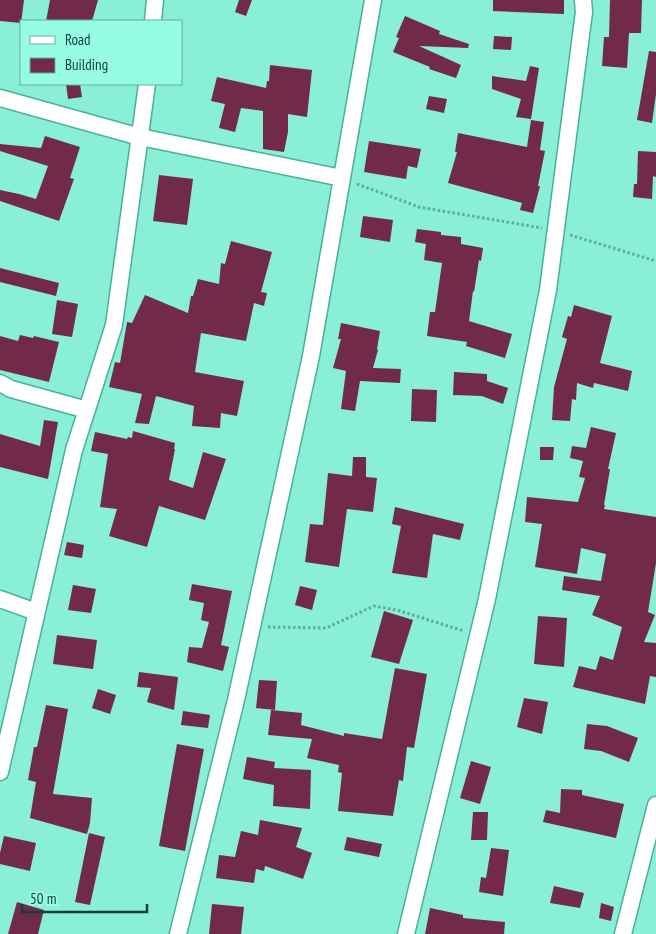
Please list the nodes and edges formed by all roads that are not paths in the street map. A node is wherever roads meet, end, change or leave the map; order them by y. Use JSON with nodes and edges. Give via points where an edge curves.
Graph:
{"nodes":[{"id":1,"x":155,"y":0,"type":"edge"},
{"id":2,"x":372,"y":0,"type":"edge"},
{"id":3,"x":583,"y":0,"type":"edge"},
{"id":4,"x":153,"y":20,"type":"edge"},
{"id":5,"x":146,"y":85,"type":"edge"},
{"id":6,"x":0,"y":98,"type":"edge"},
{"id":7,"x":140,"y":137,"type":"junction"},
{"id":8,"x":342,"y":178,"type":"junction"},
{"id":9,"x":4,"y":386,"type":"edge"},
{"id":10,"x":87,"y":410,"type":"junction"},
{"id":11,"x":0,"y":599,"type":"edge"},
{"id":12,"x":36,"y":612,"type":"junction"},
{"id":13,"x":0,"y":772,"type":"edge"},
{"id":14,"x":656,"y":805,"type":"edge"},
{"id":15,"x":178,"y":934,"type":"edge"},
{"id":16,"x":406,"y":934,"type":"edge"},
{"id":17,"x":623,"y":934,"type":"edge"}],
"edges":[{"from":1,"to":4,"type":"street"},
{"from":2,"to":8,"type":"street"},
{"from":3,"to":16,"type":"street","via":[[548,290],[487,599]]},
{"from":5,"to":7,"type":"street"},
{"from":6,"to":7,"type":"street"},
{"from":7,"to":8,"type":"street"},
{"from":7,"to":10,"type":"street","via":[[114,324]]},
{"from":8,"to":15,"type":"street","via":[[311,356],[236,700]]},
{"from":9,"to":10,"type":"street"},
{"from":10,"to":12,"type":"street","via":[[74,450]]},
{"from":11,"to":12,"type":"street"},
{"from":12,"to":13,"type":"street"},
{"from":14,"to":17,"type":"street"}]}
